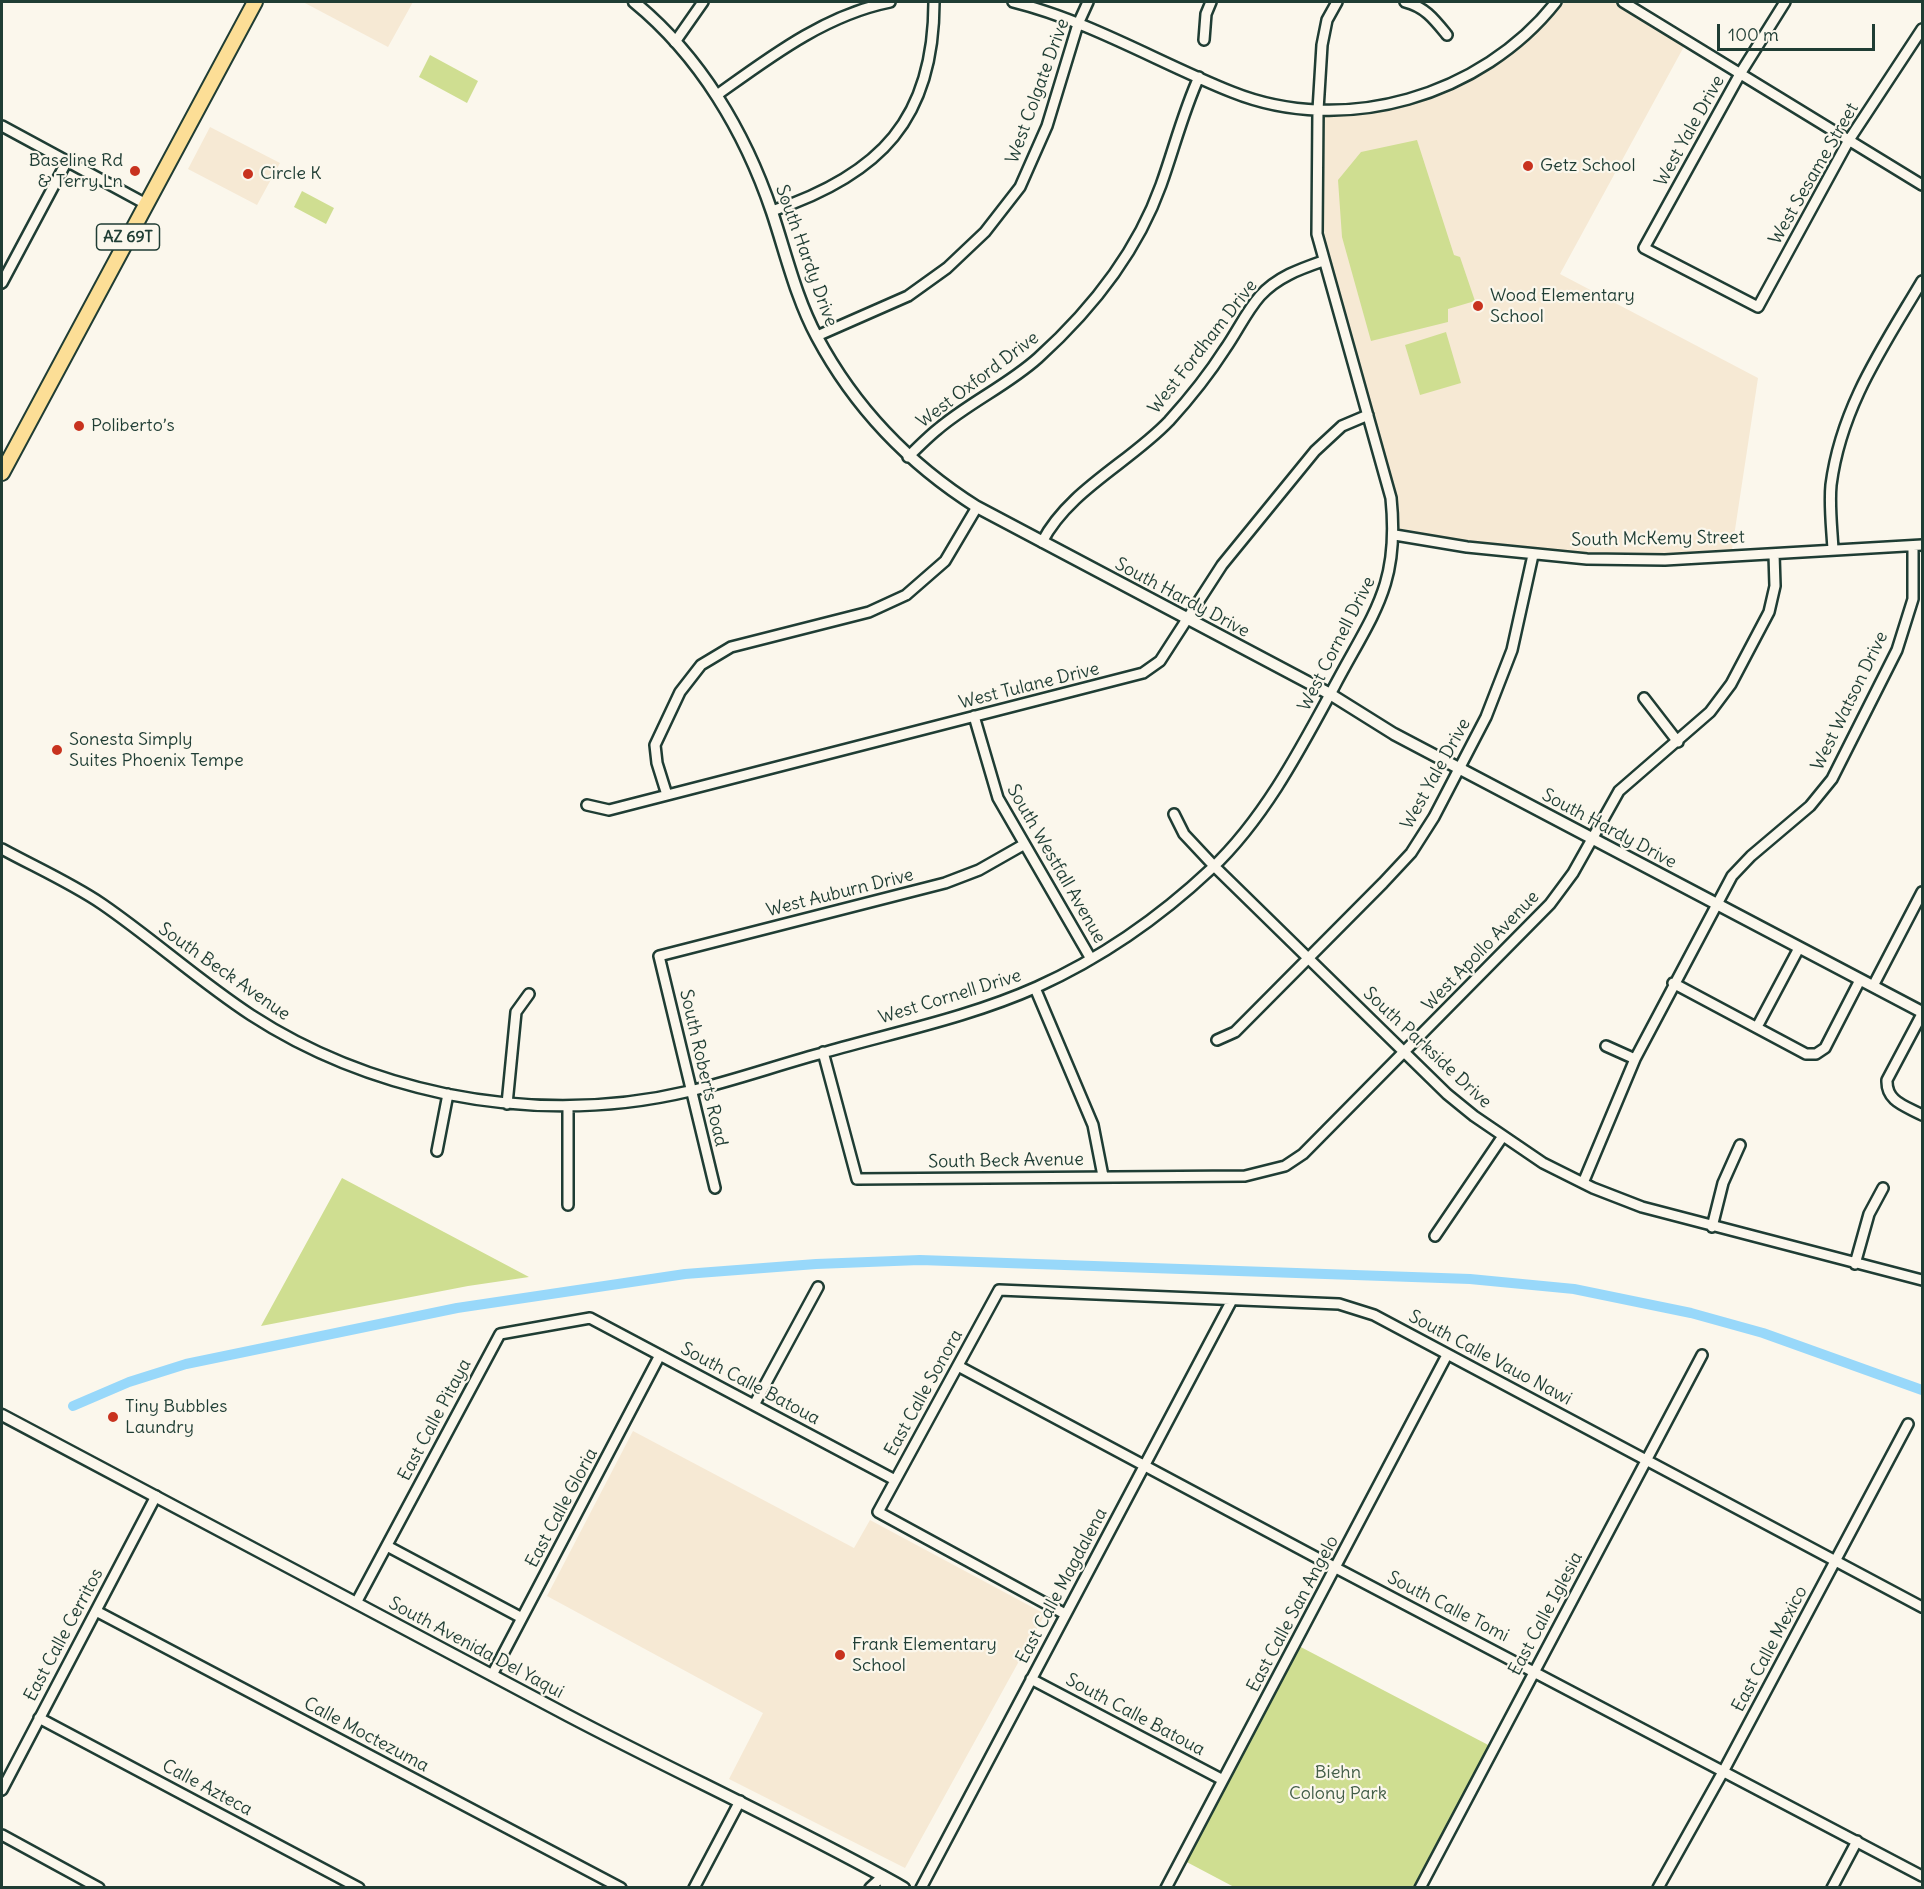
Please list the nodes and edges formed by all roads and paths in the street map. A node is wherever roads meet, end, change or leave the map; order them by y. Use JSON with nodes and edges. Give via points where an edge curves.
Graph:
{"nodes":[{"id":1,"x":255,"y":2,"type":"edge"},
{"id":2,"x":634,"y":2,"type":"edge"},
{"id":3,"x":703,"y":2,"type":"edge"},
{"id":4,"x":890,"y":2,"type":"edge"},
{"id":5,"x":934,"y":2,"type":"edge"},
{"id":6,"x":1013,"y":2,"type":"edge"},
{"id":7,"x":1088,"y":2,"type":"edge"},
{"id":8,"x":1212,"y":2,"type":"edge"},
{"id":9,"x":1337,"y":2,"type":"edge"},
{"id":10,"x":1405,"y":2,"type":"edge"},
{"id":11,"x":1556,"y":2,"type":"edge"},
{"id":12,"x":1623,"y":2,"type":"edge"},
{"id":13,"x":1785,"y":2,"type":"edge"},
{"id":14,"x":1078,"y":24,"type":"junction"},
{"id":15,"x":1923,"y":29,"type":"edge"},
{"id":16,"x":1447,"y":35,"type":"dead end"},
{"id":17,"x":1204,"y":40,"type":"dead end"},
{"id":18,"x":675,"y":42,"type":"junction"},
{"id":19,"x":1740,"y":74,"type":"junction"},
{"id":20,"x":1199,"y":77,"type":"junction"},
{"id":21,"x":717,"y":95,"type":"junction"},
{"id":22,"x":1318,"y":110,"type":"junction"},
{"id":23,"x":2,"y":126,"type":"edge"},
{"id":24,"x":1849,"y":140,"type":"junction"},
{"id":25,"x":66,"y":161,"type":"junction"},
{"id":26,"x":1923,"y":185,"type":"edge"},
{"id":27,"x":146,"y":204,"type":"junction"},
{"id":28,"x":772,"y":211,"type":"junction"},
{"id":29,"x":1323,"y":261,"type":"junction"},
{"id":30,"x":1923,"y":281,"type":"edge"},
{"id":31,"x":2,"y":283,"type":"edge"},
{"id":32,"x":1758,"y":308,"type":"joint"},
{"id":33,"x":817,"y":336,"type":"junction"},
{"id":34,"x":1368,"y":415,"type":"junction"},
{"id":35,"x":908,"y":457,"type":"junction"},
{"id":36,"x":2,"y":473,"type":"edge"},
{"id":37,"x":977,"y":507,"type":"junction"},
{"id":38,"x":1395,"y":535,"type":"junction"},
{"id":39,"x":1042,"y":542,"type":"junction"},
{"id":40,"x":1918,"y":545,"type":"edge"},
{"id":41,"x":1833,"y":550,"type":"junction"},
{"id":42,"x":1774,"y":554,"type":"junction"},
{"id":43,"x":1533,"y":555,"type":"junction"},
{"id":44,"x":1187,"y":619,"type":"junction"},
{"id":45,"x":1330,"y":694,"type":"junction"},
{"id":46,"x":1644,"y":698,"type":"dead end"},
{"id":47,"x":974,"y":716,"type":"junction"},
{"id":48,"x":1678,"y":742,"type":"junction"},
{"id":49,"x":1460,"y":769,"type":"junction"},
{"id":50,"x":667,"y":795,"type":"junction"},
{"id":51,"x":586,"y":805,"type":"dead end"},
{"id":52,"x":1174,"y":814,"type":"dead end"},
{"id":53,"x":1592,"y":838,"type":"junction"},
{"id":54,"x":1023,"y":845,"type":"junction"},
{"id":55,"x":2,"y":849,"type":"edge"},
{"id":56,"x":1214,"y":866,"type":"junction"},
{"id":57,"x":1923,"y":892,"type":"edge"},
{"id":58,"x":1716,"y":904,"type":"junction"},
{"id":59,"x":1799,"y":948,"type":"junction"},
{"id":60,"x":659,"y":956,"type":"joint"},
{"id":61,"x":1308,"y":958,"type":"junction"},
{"id":62,"x":1091,"y":960,"type":"junction"},
{"id":63,"x":1860,"y":980,"type":"junction"},
{"id":64,"x":1673,"y":983,"type":"junction"},
{"id":65,"x":1873,"y":986,"type":"junction"},
{"id":66,"x":1035,"y":988,"type":"junction"},
{"id":67,"x":529,"y":994,"type":"dead end"},
{"id":68,"x":1923,"y":1013,"type":"edge"},
{"id":69,"x":1757,"y":1027,"type":"junction"},
{"id":70,"x":1217,"y":1040,"type":"dead end"},
{"id":71,"x":1606,"y":1046,"type":"dead end"},
{"id":72,"x":822,"y":1053,"type":"junction"},
{"id":73,"x":1404,"y":1053,"type":"junction"},
{"id":74,"x":1635,"y":1059,"type":"junction"},
{"id":75,"x":691,"y":1091,"type":"junction"},
{"id":76,"x":448,"y":1094,"type":"junction"},
{"id":77,"x":507,"y":1104,"type":"junction"},
{"id":78,"x":568,"y":1106,"type":"junction"},
{"id":79,"x":1923,"y":1115,"type":"edge"},
{"id":80,"x":1503,"y":1136,"type":"junction"},
{"id":81,"x":1740,"y":1145,"type":"dead end"},
{"id":82,"x":437,"y":1150,"type":"dead end"},
{"id":83,"x":1285,"y":1166,"type":"joint"},
{"id":84,"x":1103,"y":1176,"type":"junction"},
{"id":85,"x":1582,"y":1183,"type":"junction"},
{"id":86,"x":715,"y":1188,"type":"dead end"},
{"id":87,"x":1883,"y":1188,"type":"dead end"},
{"id":88,"x":568,"y":1204,"type":"dead end"},
{"id":89,"x":1712,"y":1227,"type":"junction"},
{"id":90,"x":1435,"y":1236,"type":"dead end"},
{"id":91,"x":1855,"y":1264,"type":"junction"},
{"id":92,"x":1923,"y":1280,"type":"edge"},
{"id":93,"x":818,"y":1287,"type":"dead end"},
{"id":94,"x":999,"y":1290,"type":"joint"},
{"id":95,"x":1232,"y":1300,"type":"junction"},
{"id":96,"x":590,"y":1318,"type":"joint"},
{"id":97,"x":660,"y":1355,"type":"junction"},
{"id":98,"x":1448,"y":1355,"type":"junction"},
{"id":99,"x":1702,"y":1355,"type":"dead end"},
{"id":100,"x":958,"y":1366,"type":"junction"},
{"id":101,"x":754,"y":1405,"type":"junction"},
{"id":102,"x":2,"y":1415,"type":"edge"},
{"id":103,"x":1908,"y":1424,"type":"dead end"},
{"id":104,"x":1646,"y":1459,"type":"junction"},
{"id":105,"x":1146,"y":1466,"type":"junction"},
{"id":106,"x":895,"y":1480,"type":"junction"},
{"id":107,"x":156,"y":1496,"type":"junction"},
{"id":108,"x":387,"y":1546,"type":"junction"},
{"id":109,"x":1835,"y":1560,"type":"junction"},
{"id":110,"x":1336,"y":1568,"type":"junction"},
{"id":111,"x":357,"y":1603,"type":"junction"},
{"id":112,"x":1923,"y":1607,"type":"edge"},
{"id":113,"x":96,"y":1611,"type":"junction"},
{"id":114,"x":1065,"y":1614,"type":"junction"},
{"id":115,"x":522,"y":1618,"type":"junction"},
{"id":116,"x":1535,"y":1671,"type":"junction"},
{"id":117,"x":492,"y":1675,"type":"junction"},
{"id":118,"x":1031,"y":1679,"type":"junction"},
{"id":119,"x":39,"y":1718,"type":"junction"},
{"id":120,"x":1724,"y":1770,"type":"junction"},
{"id":121,"x":1223,"y":1780,"type":"junction"},
{"id":122,"x":2,"y":1790,"type":"edge"},
{"id":123,"x":740,"y":1801,"type":"junction"},
{"id":124,"x":2,"y":1835,"type":"edge"},
{"id":125,"x":1857,"y":1841,"type":"junction"},
{"id":126,"x":1921,"y":1871,"type":"edge"},
{"id":127,"x":884,"y":1876,"type":"junction"},
{"id":128,"x":99,"y":1887,"type":"edge"},
{"id":129,"x":359,"y":1887,"type":"edge"},
{"id":130,"x":621,"y":1887,"type":"edge"},
{"id":131,"x":694,"y":1887,"type":"edge"},
{"id":132,"x":870,"y":1887,"type":"edge"},
{"id":133,"x":886,"y":1887,"type":"edge"},
{"id":134,"x":904,"y":1887,"type":"edge"},
{"id":135,"x":921,"y":1887,"type":"edge"},
{"id":136,"x":1166,"y":1887,"type":"edge"},
{"id":137,"x":1421,"y":1887,"type":"edge"},
{"id":138,"x":1658,"y":1887,"type":"edge"},
{"id":139,"x":1832,"y":1887,"type":"edge"}],
"edges":[{"from":1,"to":27,"type":"main road","number":"AZ 69T"},
{"from":2,"to":18,"type":"street","name":"South Hardy Drive"},
{"from":3,"to":18,"type":"street"},
{"from":4,"to":21,"type":"street","via":[[844,15],[805,35]]},
{"from":5,"to":28,"type":"street","via":[[928,68],[917,102],[903,124],[868,164],[841,183]]},
{"from":6,"to":14,"type":"street"},
{"from":7,"to":14,"type":"street","name":"West Colgate Drive"},
{"from":8,"to":17,"type":"street","via":[[1206,14]]},
{"from":9,"to":22,"type":"street","via":[[1323,35]]},
{"from":10,"to":16,"type":"street","via":[[1420,6],[1433,16]]},
{"from":11,"to":22,"type":"street","via":[[1534,26],[1492,60],[1438,90],[1377,107]]},
{"from":12,"to":19,"type":"street"},
{"from":13,"to":19,"type":"street","name":"West Yale Drive"},
{"from":14,"to":20,"type":"street"},
{"from":14,"to":33,"type":"street","name":"West Colgate Drive","via":[[1047,126],[1020,187],[985,232],[947,268],[908,296]]},
{"from":15,"to":24,"type":"street","name":"West Sesame Street"},
{"from":18,"to":21,"type":"street","name":"South Hardy Drive"},
{"from":19,"to":24,"type":"street"},
{"from":19,"to":32,"type":"street","name":"West Yale Drive","via":[[1644,248]]},
{"from":20,"to":22,"type":"street","via":[[1266,103]]},
{"from":20,"to":35,"type":"street","name":"West Oxford Drive","via":[[1186,105],[1161,186],[1128,254],[1106,285],[1036,360],[939,428]]},
{"from":21,"to":28,"type":"street","name":"South Hardy Drive","via":[[752,159]]},
{"from":22,"to":29,"type":"street","name":"West Cornell Drive","via":[[1316,205]]},
{"from":23,"to":25,"type":"street"},
{"from":24,"to":26,"type":"street"},
{"from":24,"to":32,"type":"street","name":"West Sesame Street"},
{"from":25,"to":27,"type":"street"},
{"from":25,"to":31,"type":"street"},
{"from":27,"to":36,"type":"main road","number":"AZ 69T"},
{"from":28,"to":33,"type":"street","name":"South Hardy Drive","via":[[800,299]]},
{"from":29,"to":34,"type":"street","name":"West Cornell Drive"},
{"from":29,"to":39,"type":"street","name":"West Fordham Drive","via":[[1293,272],[1260,296],[1224,351],[1169,421],[1131,457],[1073,501],[1054,520]]},
{"from":30,"to":41,"type":"street","via":[[1862,381],[1848,412],[1831,488]]},
{"from":33,"to":35,"type":"street","name":"South Hardy Drive","via":[[854,397]]},
{"from":34,"to":38,"type":"street","name":"West Cornell Drive","via":[[1392,498]]},
{"from":34,"to":44,"type":"street","name":"West Tulane Drive","via":[[1342,426],[1315,451],[1222,565]]},
{"from":35,"to":37,"type":"street","name":"South Hardy Drive","via":[[936,481]]},
{"from":37,"to":39,"type":"street","name":"South Hardy Drive"},
{"from":37,"to":50,"type":"street","via":[[945,561],[906,595],[869,612],[731,647],[701,665],[680,692],[655,745]]},
{"from":38,"to":43,"type":"street","name":"South McKemy Street"},
{"from":38,"to":45,"type":"street","name":"West Cornell Drive","via":[[1390,574],[1379,606]]},
{"from":39,"to":44,"type":"street","name":"South Hardy Drive"},
{"from":40,"to":41,"type":"street","name":"South McKemy Street"},
{"from":40,"to":58,"type":"street","name":"West Watson Drive","via":[[1913,599],[1897,650],[1832,779],[1810,806],[1751,855],[1732,876]]},
{"from":41,"to":42,"type":"street","name":"South McKemy Street"},
{"from":42,"to":43,"type":"street","name":"South McKemy Street","via":[[1665,560]]},
{"from":42,"to":48,"type":"street","name":"West Apollo Avenue","via":[[1775,586],[1769,612],[1731,684],[1710,712]]},
{"from":43,"to":49,"type":"street","name":"West Yale Drive","via":[[1512,650],[1486,717]]},
{"from":44,"to":45,"type":"street","name":"South Hardy Drive"},
{"from":44,"to":47,"type":"street","name":"West Tulane Drive","via":[[1160,661],[1143,673]]},
{"from":45,"to":49,"type":"street","name":"South Hardy Drive","via":[[1363,717]]},
{"from":45,"to":56,"type":"street","name":"West Cornell Drive","via":[[1265,805]]},
{"from":46,"to":48,"type":"street"},
{"from":47,"to":50,"type":"street","name":"West Tulane Drive"},
{"from":47,"to":54,"type":"street","name":"South Westfall Avenue","via":[[990,779]]},
{"from":48,"to":53,"type":"street","name":"West Apollo Avenue","via":[[1619,791]]},
{"from":49,"to":53,"type":"street","name":"South Hardy Drive"},
{"from":49,"to":61,"type":"street","name":"West Yale Drive","via":[[1411,853]]},
{"from":50,"to":51,"type":"street","name":"West Tulane Drive","via":[[609,810]]},
{"from":52,"to":56,"type":"street","name":"South Parkside Drive","via":[[1184,834]]},
{"from":53,"to":58,"type":"street","name":"South Hardy Drive"},
{"from":53,"to":73,"type":"street","name":"West Apollo Avenue","via":[[1550,904]]},
{"from":54,"to":60,"type":"street","name":"West Auburn Drive","via":[[979,870],[945,883]]},
{"from":54,"to":62,"type":"street","name":"South Westfall Avenue"},
{"from":55,"to":76,"type":"street","name":"South Beck Avenue","via":[[99,902],[277,1031],[351,1068]]},
{"from":56,"to":61,"type":"street","name":"South Parkside Drive"},
{"from":56,"to":62,"type":"street","name":"West Cornell Drive","via":[[1133,933]]},
{"from":57,"to":65,"type":"street"},
{"from":58,"to":59,"type":"street","name":"South Hardy Drive"},
{"from":58,"to":64,"type":"street","name":"West Watson Drive"},
{"from":59,"to":63,"type":"street","name":"South Hardy Drive"},
{"from":59,"to":69,"type":"street"},
{"from":60,"to":75,"type":"street","name":"South Roberts Road"},
{"from":61,"to":70,"type":"street","name":"West Yale Drive","via":[[1235,1032]]},
{"from":61,"to":73,"type":"street","name":"South Parkside Drive"},
{"from":62,"to":66,"type":"street","name":"West Cornell Drive"},
{"from":63,"to":65,"type":"street","name":"South Hardy Drive"},
{"from":63,"to":69,"type":"street","via":[[1824,1048],[1816,1054],[1806,1054]]},
{"from":64,"to":69,"type":"street"},
{"from":64,"to":74,"type":"street","name":"West Watson Drive"},
{"from":65,"to":68,"type":"street","name":"South Hardy Drive"},
{"from":66,"to":72,"type":"street","name":"West Cornell Drive","via":[[965,1013]]},
{"from":66,"to":84,"type":"street","via":[[1093,1125]]},
{"from":67,"to":77,"type":"street","via":[[516,1012]]},
{"from":68,"to":79,"type":"street","via":[[1887,1080],[1886,1091],[1892,1099]]},
{"from":71,"to":74,"type":"street"},
{"from":72,"to":75,"type":"street","name":"West Cornell Drive"},
{"from":72,"to":84,"type":"street","name":"South Beck Avenue","via":[[857,1179]]},
{"from":73,"to":80,"type":"street","name":"South Parkside Drive","via":[[1447,1094]]},
{"from":73,"to":83,"type":"street","name":"West Apollo Avenue","via":[[1303,1154]]},
{"from":74,"to":85,"type":"street","name":"West Watson Drive"},
{"from":75,"to":78,"type":"street","name":"South Beck Avenue"},
{"from":75,"to":86,"type":"street","name":"South Roberts Road"},
{"from":76,"to":77,"type":"street","name":"South Beck Avenue"},
{"from":76,"to":82,"type":"street"},
{"from":77,"to":78,"type":"street","name":"South Beck Avenue"},
{"from":78,"to":88,"type":"street"},
{"from":80,"to":85,"type":"street","name":"South Parkside Drive"},
{"from":80,"to":90,"type":"street"},
{"from":81,"to":89,"type":"street","via":[[1723,1183]]},
{"from":83,"to":84,"type":"street","name":"South Beck Avenue","via":[[1245,1176]]},
{"from":85,"to":89,"type":"street","name":"South Parkside Drive","via":[[1642,1207]]},
{"from":87,"to":91,"type":"street","via":[[1869,1214]]},
{"from":89,"to":91,"type":"street","name":"South Parkside Drive"},
{"from":91,"to":92,"type":"street","name":"South Parkside Drive"},
{"from":93,"to":101,"type":"street"},
{"from":94,"to":95,"type":"street","name":"South Calle Vauo Nawi"},
{"from":94,"to":100,"type":"street","name":"East Calle Sonora"},
{"from":95,"to":98,"type":"street","name":"South Calle Vauo Nawi","via":[[1339,1304],[1374,1315]]},
{"from":95,"to":105,"type":"street","name":"East Calle Magdalena"},
{"from":96,"to":97,"type":"street","name":"South Calle Batoua"},
{"from":96,"to":108,"type":"street","name":"East Calle Pitaya","via":[[500,1334]]},
{"from":97,"to":101,"type":"street","name":"South Calle Batoua"},
{"from":97,"to":115,"type":"street","name":"East Calle Gloria"},
{"from":98,"to":104,"type":"street","name":"South Calle Vauo Nawi"},
{"from":98,"to":110,"type":"street","name":"East Calle San Angelo"},
{"from":99,"to":104,"type":"street","name":"East Calle Iglesia"},
{"from":100,"to":105,"type":"street","name":"South Calle Tomi"},
{"from":100,"to":106,"type":"street","name":"East Calle Sonora"},
{"from":101,"to":106,"type":"street","name":"South Calle Batoua"},
{"from":102,"to":107,"type":"street","name":"South Avenida Del Yaqui"},
{"from":103,"to":109,"type":"street","name":"East Calle Mexico"},
{"from":104,"to":109,"type":"street","name":"South Calle Vauo Nawi"},
{"from":104,"to":116,"type":"street","name":"East Calle Iglesia"},
{"from":105,"to":110,"type":"street","name":"South Calle Tomi"},
{"from":105,"to":114,"type":"street","name":"East Calle Magdalena"},
{"from":106,"to":114,"type":"street","name":"East Calle Sonora","via":[[878,1512]]},
{"from":107,"to":111,"type":"street","name":"South Avenida Del Yaqui"},
{"from":107,"to":113,"type":"street","name":"East Calle Cerritos"},
{"from":108,"to":111,"type":"street","name":"East Calle Pitaya"},
{"from":108,"to":115,"type":"street"},
{"from":109,"to":112,"type":"street","name":"South Calle Vauo Nawi"},
{"from":109,"to":120,"type":"street","name":"East Calle Mexico"},
{"from":110,"to":116,"type":"street","name":"South Calle Tomi"},
{"from":110,"to":121,"type":"street","name":"East Calle San Angelo"},
{"from":111,"to":117,"type":"street","name":"South Avenida Del Yaqui"},
{"from":113,"to":119,"type":"street","name":"East Calle Cerritos"},
{"from":113,"to":130,"type":"street","name":"Calle Moctezuma"},
{"from":114,"to":118,"type":"street","name":"East Calle Magdalena"},
{"from":115,"to":117,"type":"street","name":"East Calle Gloria"},
{"from":116,"to":120,"type":"street","name":"South Calle Tomi"},
{"from":116,"to":137,"type":"street","name":"East Calle Iglesia"},
{"from":117,"to":123,"type":"street","name":"South Avenida Del Yaqui","via":[[662,1765]]},
{"from":118,"to":121,"type":"street","name":"South Calle Batoua"},
{"from":118,"to":135,"type":"street","name":"East Calle Magdalena"},
{"from":119,"to":122,"type":"street","name":"East Calle Cerritos"},
{"from":119,"to":129,"type":"street","name":"Calle Azteca"},
{"from":120,"to":125,"type":"street","name":"South Calle Tomi"},
{"from":120,"to":138,"type":"street","name":"East Calle Mexico"},
{"from":121,"to":136,"type":"street","name":"East Calle San Angelo"},
{"from":123,"to":127,"type":"street","name":"South Avenida Del Yaqui"},
{"from":123,"to":131,"type":"street"},
{"from":124,"to":128,"type":"street"},
{"from":125,"to":126,"type":"street","name":"South Calle Tomi"},
{"from":125,"to":139,"type":"street"},
{"from":127,"to":132,"type":"street"},
{"from":127,"to":133,"type":"street"},
{"from":127,"to":134,"type":"street","name":"South Avenida Del Yaqui"}]}
